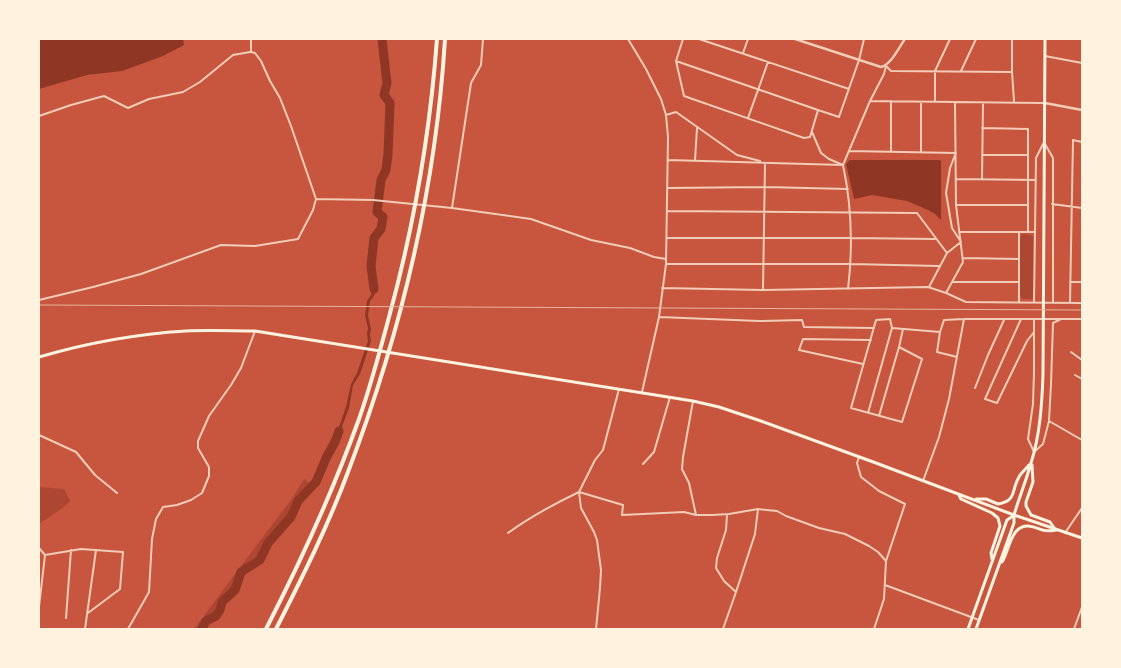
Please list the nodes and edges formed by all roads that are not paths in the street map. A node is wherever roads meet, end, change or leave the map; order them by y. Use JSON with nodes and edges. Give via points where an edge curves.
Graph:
{"nodes":[{"id":1,"x":251,"y":39,"type":"edge"},
{"id":2,"x":437,"y":39,"type":"edge"},
{"id":3,"x":445,"y":39,"type":"edge"},
{"id":4,"x":483,"y":39,"type":"edge"},
{"id":5,"x":628,"y":39,"type":"edge"},
{"id":6,"x":683,"y":39,"type":"edge"},
{"id":7,"x":699,"y":39,"type":"edge"},
{"id":8,"x":748,"y":39,"type":"edge"},
{"id":9,"x":795,"y":39,"type":"edge"},
{"id":10,"x":864,"y":39,"type":"edge"},
{"id":11,"x":905,"y":39,"type":"edge"},
{"id":12,"x":950,"y":39,"type":"edge"},
{"id":13,"x":976,"y":39,"type":"edge"},
{"id":14,"x":1012,"y":39,"type":"edge"},
{"id":15,"x":1045,"y":39,"type":"edge"},
{"id":16,"x":801,"y":40,"type":"edge"},
{"id":17,"x":251,"y":52,"type":"junction"},
{"id":18,"x":742,"y":54,"type":"junction"},
{"id":19,"x":1045,"y":56,"type":"junction"},
{"id":20,"x":859,"y":60,"type":"junction"},
{"id":21,"x":676,"y":61,"type":"junction"},
{"id":22,"x":768,"y":62,"type":"junction"},
{"id":23,"x":1082,"y":63,"type":"edge"},
{"id":24,"x":886,"y":66,"type":"junction"},
{"id":25,"x":935,"y":71,"type":"junction"},
{"id":26,"x":961,"y":71,"type":"junction"},
{"id":27,"x":1012,"y":72,"type":"junction"},
{"id":28,"x":849,"y":89,"type":"junction"},
{"id":29,"x":758,"y":90,"type":"junction"},
{"id":30,"x":870,"y":101,"type":"junction"},
{"id":31,"x":891,"y":101,"type":"junction"},
{"id":32,"x":920,"y":101,"type":"junction"},
{"id":33,"x":934,"y":101,"type":"junction"},
{"id":34,"x":956,"y":102,"type":"junction"},
{"id":35,"x":983,"y":102,"type":"junction"},
{"id":36,"x":1014,"y":102,"type":"junction"},
{"id":37,"x":1045,"y":103,"type":"junction"},
{"id":38,"x":818,"y":110,"type":"junction"},
{"id":39,"x":1082,"y":110,"type":"edge"},
{"id":40,"x":666,"y":115,"type":"junction"},
{"id":41,"x":39,"y":116,"type":"edge"},
{"id":42,"x":748,"y":118,"type":"junction"},
{"id":43,"x":697,"y":127,"type":"junction"},
{"id":44,"x":982,"y":128,"type":"junction"},
{"id":45,"x":812,"y":132,"type":"junction"},
{"id":46,"x":1044,"y":142,"type":"junction"},
{"id":47,"x":1082,"y":142,"type":"edge"},
{"id":48,"x":849,"y":151,"type":"junction"},
{"id":49,"x":891,"y":151,"type":"junction"},
{"id":50,"x":921,"y":152,"type":"junction"},
{"id":51,"x":956,"y":153,"type":"junction"},
{"id":52,"x":982,"y":155,"type":"junction"},
{"id":53,"x":1028,"y":155,"type":"junction"},
{"id":54,"x":668,"y":160,"type":"junction"},
{"id":55,"x":695,"y":160,"type":"junction"},
{"id":56,"x":765,"y":163,"type":"junction"},
{"id":57,"x":843,"y":165,"type":"junction"},
{"id":58,"x":956,"y":179,"type":"junction"},
{"id":59,"x":1029,"y":179,"type":"junction"},
{"id":60,"x":982,"y":180,"type":"junction"},
{"id":61,"x":1036,"y":180,"type":"junction"},
{"id":62,"x":765,"y":187,"type":"junction"},
{"id":63,"x":668,"y":188,"type":"junction"},
{"id":64,"x":848,"y":189,"type":"junction"},
{"id":65,"x":316,"y":199,"type":"junction"},
{"id":66,"x":1052,"y":204,"type":"junction"},
{"id":67,"x":956,"y":205,"type":"junction"},
{"id":68,"x":1028,"y":205,"type":"junction"},
{"id":69,"x":1071,"y":207,"type":"junction"},
{"id":70,"x":452,"y":208,"type":"junction"},
{"id":71,"x":1082,"y":208,"type":"edge"},
{"id":72,"x":668,"y":211,"type":"junction"},
{"id":73,"x":764,"y":212,"type":"junction"},
{"id":74,"x":851,"y":213,"type":"junction"},
{"id":75,"x":959,"y":232,"type":"junction"},
{"id":76,"x":1019,"y":232,"type":"junction"},
{"id":77,"x":1028,"y":232,"type":"junction"},
{"id":78,"x":1035,"y":232,"type":"junction"},
{"id":79,"x":667,"y":238,"type":"junction"},
{"id":80,"x":764,"y":238,"type":"junction"},
{"id":81,"x":851,"y":238,"type":"junction"},
{"id":82,"x":936,"y":240,"type":"junction"},
{"id":83,"x":960,"y":242,"type":"junction"},
{"id":84,"x":947,"y":253,"type":"junction"},
{"id":85,"x":963,"y":258,"type":"junction"},
{"id":86,"x":667,"y":259,"type":"junction"},
{"id":87,"x":1019,"y":259,"type":"junction"},
{"id":88,"x":666,"y":264,"type":"junction"},
{"id":89,"x":763,"y":264,"type":"junction"},
{"id":90,"x":851,"y":264,"type":"junction"},
{"id":91,"x":940,"y":266,"type":"junction"},
{"id":92,"x":952,"y":282,"type":"junction"},
{"id":93,"x":1019,"y":282,"type":"junction"},
{"id":94,"x":1070,"y":282,"type":"junction"},
{"id":95,"x":1082,"y":282,"type":"edge"},
{"id":96,"x":662,"y":288,"type":"junction"},
{"id":97,"x":928,"y":288,"type":"junction"},
{"id":98,"x":848,"y":289,"type":"junction"},
{"id":99,"x":763,"y":290,"type":"junction"},
{"id":100,"x":946,"y":293,"type":"junction"},
{"id":101,"x":39,"y":300,"type":"edge"},
{"id":102,"x":1019,"y":302,"type":"junction"},
{"id":103,"x":1034,"y":302,"type":"junction"},
{"id":104,"x":1052,"y":302,"type":"junction"},
{"id":105,"x":1070,"y":303,"type":"junction"},
{"id":106,"x":1082,"y":303,"type":"edge"},
{"id":107,"x":659,"y":317,"type":"junction"},
{"id":108,"x":1063,"y":318,"type":"junction"},
{"id":109,"x":964,"y":319,"type":"junction"},
{"id":110,"x":1021,"y":319,"type":"junction"},
{"id":111,"x":1034,"y":319,"type":"junction"},
{"id":112,"x":1082,"y":319,"type":"edge"},
{"id":113,"x":1004,"y":320,"type":"junction"},
{"id":114,"x":874,"y":328,"type":"junction"},
{"id":115,"x":892,"y":328,"type":"junction"},
{"id":116,"x":903,"y":329,"type":"junction"},
{"id":117,"x":255,"y":332,"type":"junction"},
{"id":118,"x":940,"y":332,"type":"junction"},
{"id":119,"x":1034,"y":332,"type":"junction"},
{"id":120,"x":871,"y":340,"type":"junction"},
{"id":121,"x":899,"y":347,"type":"junction"},
{"id":122,"x":1071,"y":352,"type":"dead end"},
{"id":123,"x":957,"y":356,"type":"junction"},
{"id":124,"x":39,"y":357,"type":"edge"},
{"id":125,"x":1082,"y":360,"type":"edge"},
{"id":126,"x":864,"y":364,"type":"junction"},
{"id":127,"x":1075,"y":375,"type":"dead end"},
{"id":128,"x":1082,"y":379,"type":"edge"},
{"id":129,"x":975,"y":388,"type":"dead end"},
{"id":130,"x":619,"y":389,"type":"junction"},
{"id":131,"x":642,"y":392,"type":"junction"},
{"id":132,"x":670,"y":397,"type":"junction"},
{"id":133,"x":693,"y":401,"type":"junction"},
{"id":134,"x":868,"y":413,"type":"junction"},
{"id":135,"x":879,"y":416,"type":"junction"},
{"id":136,"x":1049,"y":420,"type":"junction"},
{"id":137,"x":39,"y":434,"type":"edge"},
{"id":138,"x":1082,"y":440,"type":"edge"},
{"id":139,"x":1034,"y":452,"type":"junction"},
{"id":140,"x":859,"y":457,"type":"junction"},
{"id":141,"x":1031,"y":462,"type":"junction"},
{"id":142,"x":643,"y":464,"type":"dead end"},
{"id":143,"x":923,"y":481,"type":"junction"},
{"id":144,"x":579,"y":492,"type":"junction"},
{"id":145,"x":117,"y":493,"type":"dead end"},
{"id":146,"x":959,"y":494,"type":"junction"},
{"id":147,"x":972,"y":499,"type":"junction"},
{"id":148,"x":758,"y":508,"type":"junction"},
{"id":149,"x":1082,"y":508,"type":"edge"},
{"id":150,"x":727,"y":514,"type":"junction"},
{"id":151,"x":696,"y":515,"type":"junction"},
{"id":152,"x":1014,"y":515,"type":"junction"},
{"id":153,"x":1056,"y":530,"type":"junction"},
{"id":154,"x":1065,"y":533,"type":"junction"},
{"id":155,"x":508,"y":534,"type":"dead end"},
{"id":156,"x":1082,"y":538,"type":"edge"},
{"id":157,"x":39,"y":548,"type":"edge"},
{"id":158,"x":71,"y":550,"type":"junction"},
{"id":159,"x":96,"y":550,"type":"junction"},
{"id":160,"x":45,"y":555,"type":"junction"},
{"id":161,"x":886,"y":560,"type":"junction"},
{"id":162,"x":44,"y":561,"type":"junction"},
{"id":163,"x":39,"y":562,"type":"edge"},
{"id":164,"x":992,"y":562,"type":"junction"},
{"id":165,"x":999,"y":567,"type":"junction"},
{"id":166,"x":885,"y":586,"type":"junction"},
{"id":167,"x":736,"y":592,"type":"junction"},
{"id":168,"x":39,"y":607,"type":"edge"},
{"id":169,"x":1082,"y":607,"type":"edge"},
{"id":170,"x":88,"y":613,"type":"junction"},
{"id":171,"x":66,"y":618,"type":"dead end"},
{"id":172,"x":972,"y":618,"type":"junction"},
{"id":173,"x":979,"y":620,"type":"junction"},
{"id":174,"x":86,"y":629,"type":"edge"},
{"id":175,"x":128,"y":629,"type":"edge"},
{"id":176,"x":266,"y":629,"type":"edge"},
{"id":177,"x":276,"y":629,"type":"edge"},
{"id":178,"x":596,"y":629,"type":"edge"},
{"id":179,"x":723,"y":629,"type":"edge"},
{"id":180,"x":874,"y":629,"type":"edge"},
{"id":181,"x":968,"y":629,"type":"edge"},
{"id":182,"x":976,"y":629,"type":"edge"},
{"id":183,"x":1074,"y":629,"type":"edge"}],
"edges":[{"from":1,"to":17,"type":"street"},
{"from":2,"to":176,"type":"highway","via":[[423,161],[384,339],[331,491]]},
{"from":3,"to":177,"type":"highway","via":[[432,164],[391,343],[348,472],[318,544]]},
{"from":4,"to":70,"type":"street","via":[[482,65],[472,83]]},
{"from":5,"to":40,"type":"street","via":[[646,69]]},
{"from":6,"to":21,"type":"street"},
{"from":7,"to":18,"type":"street"},
{"from":8,"to":18,"type":"street"},
{"from":9,"to":16,"type":"street"},
{"from":10,"to":20,"type":"street"},
{"from":11,"to":24,"type":"street"},
{"from":12,"to":25,"type":"street"},
{"from":13,"to":26,"type":"street"},
{"from":14,"to":27,"type":"street"},
{"from":15,"to":19,"type":"highway"},
{"from":16,"to":20,"type":"street"},
{"from":17,"to":41,"type":"street","via":[[233,55],[182,92],[128,108],[104,96]]},
{"from":17,"to":65,"type":"street","via":[[261,61],[280,98]]},
{"from":18,"to":22,"type":"street"},
{"from":19,"to":23,"type":"street"},
{"from":19,"to":37,"type":"highway"},
{"from":20,"to":24,"type":"street"},
{"from":20,"to":28,"type":"street"},
{"from":21,"to":29,"type":"street"},
{"from":21,"to":42,"type":"street","via":[[684,96]]},
{"from":22,"to":28,"type":"street"},
{"from":22,"to":29,"type":"street"},
{"from":24,"to":25,"type":"street","via":[[891,71]]},
{"from":24,"to":30,"type":"street"},
{"from":25,"to":26,"type":"street"},
{"from":25,"to":33,"type":"street"},
{"from":26,"to":27,"type":"street"},
{"from":27,"to":36,"type":"street"},
{"from":28,"to":38,"type":"street","via":[[839,117]]},
{"from":29,"to":38,"type":"street"},
{"from":29,"to":42,"type":"street"},
{"from":30,"to":31,"type":"street"},
{"from":30,"to":48,"type":"street"},
{"from":31,"to":32,"type":"street"},
{"from":31,"to":49,"type":"street"},
{"from":32,"to":33,"type":"street"},
{"from":32,"to":50,"type":"street"},
{"from":33,"to":34,"type":"street"},
{"from":34,"to":35,"type":"street"},
{"from":34,"to":51,"type":"street"},
{"from":35,"to":36,"type":"street"},
{"from":35,"to":44,"type":"street"},
{"from":36,"to":37,"type":"street"},
{"from":37,"to":39,"type":"street"},
{"from":37,"to":46,"type":"highway"},
{"from":38,"to":45,"type":"street"},
{"from":40,"to":43,"type":"street","via":[[676,112]]},
{"from":40,"to":54,"type":"street"},
{"from":42,"to":45,"type":"street","via":[[804,138],[810,137]]},
{"from":43,"to":55,"type":"street"},
{"from":43,"to":56,"type":"street","via":[[737,155]]},
{"from":44,"to":52,"type":"street"},
{"from":44,"to":53,"type":"street","via":[[1028,129]]},
{"from":45,"to":57,"type":"street","via":[[821,153]]},
{"from":46,"to":61,"type":"street","via":[[1036,158]]},
{"from":46,"to":66,"type":"street","via":[[1053,158]]},
{"from":46,"to":139,"type":"highway","via":[[1043,374]]},
{"from":47,"to":69,"type":"street","via":[[1073,140]]},
{"from":48,"to":49,"type":"street"},
{"from":48,"to":57,"type":"street"},
{"from":49,"to":50,"type":"street"},
{"from":50,"to":51,"type":"street"},
{"from":51,"to":58,"type":"street"},
{"from":51,"to":83,"type":"street","via":[[946,193],[952,228]]},
{"from":52,"to":53,"type":"street"},
{"from":52,"to":60,"type":"street"},
{"from":53,"to":59,"type":"street"},
{"from":54,"to":55,"type":"street"},
{"from":54,"to":63,"type":"street"},
{"from":55,"to":56,"type":"street"},
{"from":56,"to":57,"type":"street"},
{"from":56,"to":62,"type":"street"},
{"from":57,"to":64,"type":"street"},
{"from":58,"to":60,"type":"street"},
{"from":58,"to":67,"type":"street"},
{"from":59,"to":60,"type":"street"},
{"from":59,"to":61,"type":"street"},
{"from":59,"to":68,"type":"street"},
{"from":61,"to":78,"type":"street"},
{"from":62,"to":63,"type":"street"},
{"from":62,"to":64,"type":"street"},
{"from":62,"to":73,"type":"street"},
{"from":63,"to":72,"type":"street"},
{"from":64,"to":74,"type":"street"},
{"from":65,"to":70,"type":"street","via":[[373,200]]},
{"from":65,"to":101,"type":"street","via":[[298,239],[254,246],[221,245],[141,274]]},
{"from":66,"to":69,"type":"street"},
{"from":66,"to":104,"type":"street"},
{"from":67,"to":68,"type":"street"},
{"from":67,"to":75,"type":"street"},
{"from":68,"to":77,"type":"street"},
{"from":69,"to":71,"type":"street"},
{"from":69,"to":94,"type":"street"},
{"from":70,"to":86,"type":"street","via":[[531,219],[591,240]]},
{"from":72,"to":73,"type":"street"},
{"from":72,"to":79,"type":"street"},
{"from":73,"to":74,"type":"street"},
{"from":73,"to":80,"type":"street"},
{"from":74,"to":81,"type":"street"},
{"from":74,"to":82,"type":"street","via":[[917,213]]},
{"from":75,"to":76,"type":"street"},
{"from":75,"to":83,"type":"street"},
{"from":76,"to":77,"type":"street"},
{"from":76,"to":87,"type":"street"},
{"from":77,"to":78,"type":"street"},
{"from":78,"to":103,"type":"street"},
{"from":79,"to":80,"type":"street"},
{"from":79,"to":86,"type":"street"},
{"from":80,"to":81,"type":"street"},
{"from":80,"to":89,"type":"street"},
{"from":81,"to":82,"type":"street"},
{"from":81,"to":90,"type":"street"},
{"from":82,"to":84,"type":"street"},
{"from":83,"to":84,"type":"street"},
{"from":83,"to":85,"type":"street"},
{"from":84,"to":91,"type":"street"},
{"from":85,"to":87,"type":"street"},
{"from":85,"to":92,"type":"street"},
{"from":86,"to":88,"type":"street"},
{"from":87,"to":93,"type":"street"},
{"from":88,"to":89,"type":"street"},
{"from":88,"to":96,"type":"street"},
{"from":89,"to":90,"type":"street"},
{"from":89,"to":99,"type":"street"},
{"from":90,"to":91,"type":"street"},
{"from":90,"to":98,"type":"street"},
{"from":91,"to":97,"type":"street"},
{"from":92,"to":93,"type":"street"},
{"from":92,"to":100,"type":"street"},
{"from":93,"to":102,"type":"street"},
{"from":94,"to":95,"type":"street"},
{"from":94,"to":105,"type":"street"},
{"from":96,"to":99,"type":"street"},
{"from":96,"to":107,"type":"street"},
{"from":97,"to":98,"type":"street"},
{"from":97,"to":100,"type":"street"},
{"from":98,"to":99,"type":"street"},
{"from":100,"to":102,"type":"street","via":[[966,302]]},
{"from":102,"to":103,"type":"street"},
{"from":103,"to":104,"type":"street"},
{"from":104,"to":105,"type":"street"},
{"from":105,"to":106,"type":"street"},
{"from":107,"to":114,"type":"street","via":[[802,320],[804,327]]},
{"from":107,"to":131,"type":"street"},
{"from":108,"to":111,"type":"street"},
{"from":108,"to":112,"type":"street"},
{"from":108,"to":136,"type":"street","via":[[1052,323]]},
{"from":109,"to":113,"type":"street"},
{"from":109,"to":118,"type":"street","via":[[944,320]]},
{"from":109,"to":123,"type":"street"},
{"from":110,"to":111,"type":"street"},
{"from":110,"to":113,"type":"street"},
{"from":110,"to":119,"type":"street","via":[[986,399],[997,403]]},
{"from":111,"to":119,"type":"street"},
{"from":113,"to":129,"type":"street"},
{"from":114,"to":115,"type":"street","via":[[876,320],[890,318]]},
{"from":114,"to":120,"type":"street"},
{"from":115,"to":116,"type":"street"},
{"from":115,"to":134,"type":"street"},
{"from":116,"to":118,"type":"street"},
{"from":116,"to":121,"type":"street"},
{"from":117,"to":124,"type":"highway","via":[[186,331],[147,335],[103,341]]},
{"from":117,"to":130,"type":"highway"},
{"from":117,"to":175,"type":"street","via":[[241,368],[209,416],[198,441],[198,448],[209,467],[202,493],[191,500],[163,507],[156,519],[149,592]]},
{"from":118,"to":123,"type":"street","via":[[937,352]]},
{"from":119,"to":139,"type":"street","via":[[1033,404],[1028,439]]},
{"from":120,"to":126,"type":"street"},
{"from":120,"to":126,"type":"street","via":[[803,339],[799,350]]},
{"from":121,"to":135,"type":"street"},
{"from":121,"to":135,"type":"street","via":[[922,359],[902,422]]},
{"from":122,"to":125,"type":"street"},
{"from":123,"to":143,"type":"street","via":[[939,437]]},
{"from":126,"to":134,"type":"street","via":[[851,408]]},
{"from":127,"to":128,"type":"street"},
{"from":130,"to":131,"type":"highway"},
{"from":130,"to":144,"type":"street","via":[[603,450]]},
{"from":131,"to":132,"type":"highway"},
{"from":132,"to":133,"type":"highway"},
{"from":132,"to":142,"type":"street","via":[[654,452]]},
{"from":133,"to":140,"type":"highway","via":[[719,407]]},
{"from":133,"to":151,"type":"street","via":[[682,469],[689,483]]},
{"from":134,"to":135,"type":"street"},
{"from":136,"to":138,"type":"street"},
{"from":136,"to":139,"type":"street","via":[[1043,444]]},
{"from":137,"to":145,"type":"street","via":[[76,452],[95,475]]},
{"from":139,"to":141,"type":"highway"},
{"from":140,"to":143,"type":"highway"},
{"from":140,"to":161,"type":"street","via":[[857,463],[861,476],[879,491],[905,504]]},
{"from":141,"to":147,"type":"highway","via":[[1019,477],[1009,500],[998,504],[986,499]]},
{"from":141,"to":152,"type":"highway"},
{"from":141,"to":153,"type":"highway","via":[[1033,482],[1026,506],[1031,515],[1050,522]]},
{"from":143,"to":146,"type":"highway"},
{"from":144,"to":151,"type":"street","via":[[623,505],[622,515],[676,512]]},
{"from":144,"to":155,"type":"street"},
{"from":144,"to":178,"type":"street","via":[[581,508],[598,540],[600,579]]},
{"from":146,"to":147,"type":"highway"},
{"from":146,"to":164,"type":"highway","via":[[961,499],[998,518],[1000,526],[991,553]]},
{"from":147,"to":152,"type":"highway"},
{"from":148,"to":150,"type":"street"},
{"from":148,"to":161,"type":"street","via":[[777,511],[819,528],[845,534],[869,546]]},
{"from":148,"to":167,"type":"street","via":[[755,534]]},
{"from":149,"to":154,"type":"street"},
{"from":150,"to":151,"type":"street"},
{"from":150,"to":167,"type":"street","via":[[716,568]]},
{"from":152,"to":153,"type":"highway"},
{"from":152,"to":164,"type":"highway","via":[[1007,520]]},
{"from":152,"to":165,"type":"highway"},
{"from":153,"to":154,"type":"highway"},
{"from":153,"to":165,"type":"highway","via":[[1047,532],[1026,526],[1018,530]]},
{"from":154,"to":156,"type":"highway"},
{"from":157,"to":160,"type":"street"},
{"from":158,"to":159,"type":"street"},
{"from":158,"to":160,"type":"street"},
{"from":158,"to":171,"type":"street"},
{"from":159,"to":170,"type":"street"},
{"from":159,"to":170,"type":"street","via":[[123,552],[120,589]]},
{"from":160,"to":162,"type":"street"},
{"from":161,"to":166,"type":"street"},
{"from":162,"to":163,"type":"street"},
{"from":162,"to":168,"type":"street"},
{"from":164,"to":172,"type":"highway"},
{"from":165,"to":173,"type":"highway"},
{"from":166,"to":172,"type":"street"},
{"from":166,"to":180,"type":"street","via":[[884,602]]},
{"from":167,"to":179,"type":"street"},
{"from":169,"to":183,"type":"street"},
{"from":170,"to":174,"type":"street"},
{"from":172,"to":173,"type":"street"},
{"from":172,"to":181,"type":"highway"},
{"from":173,"to":182,"type":"highway"}]}
